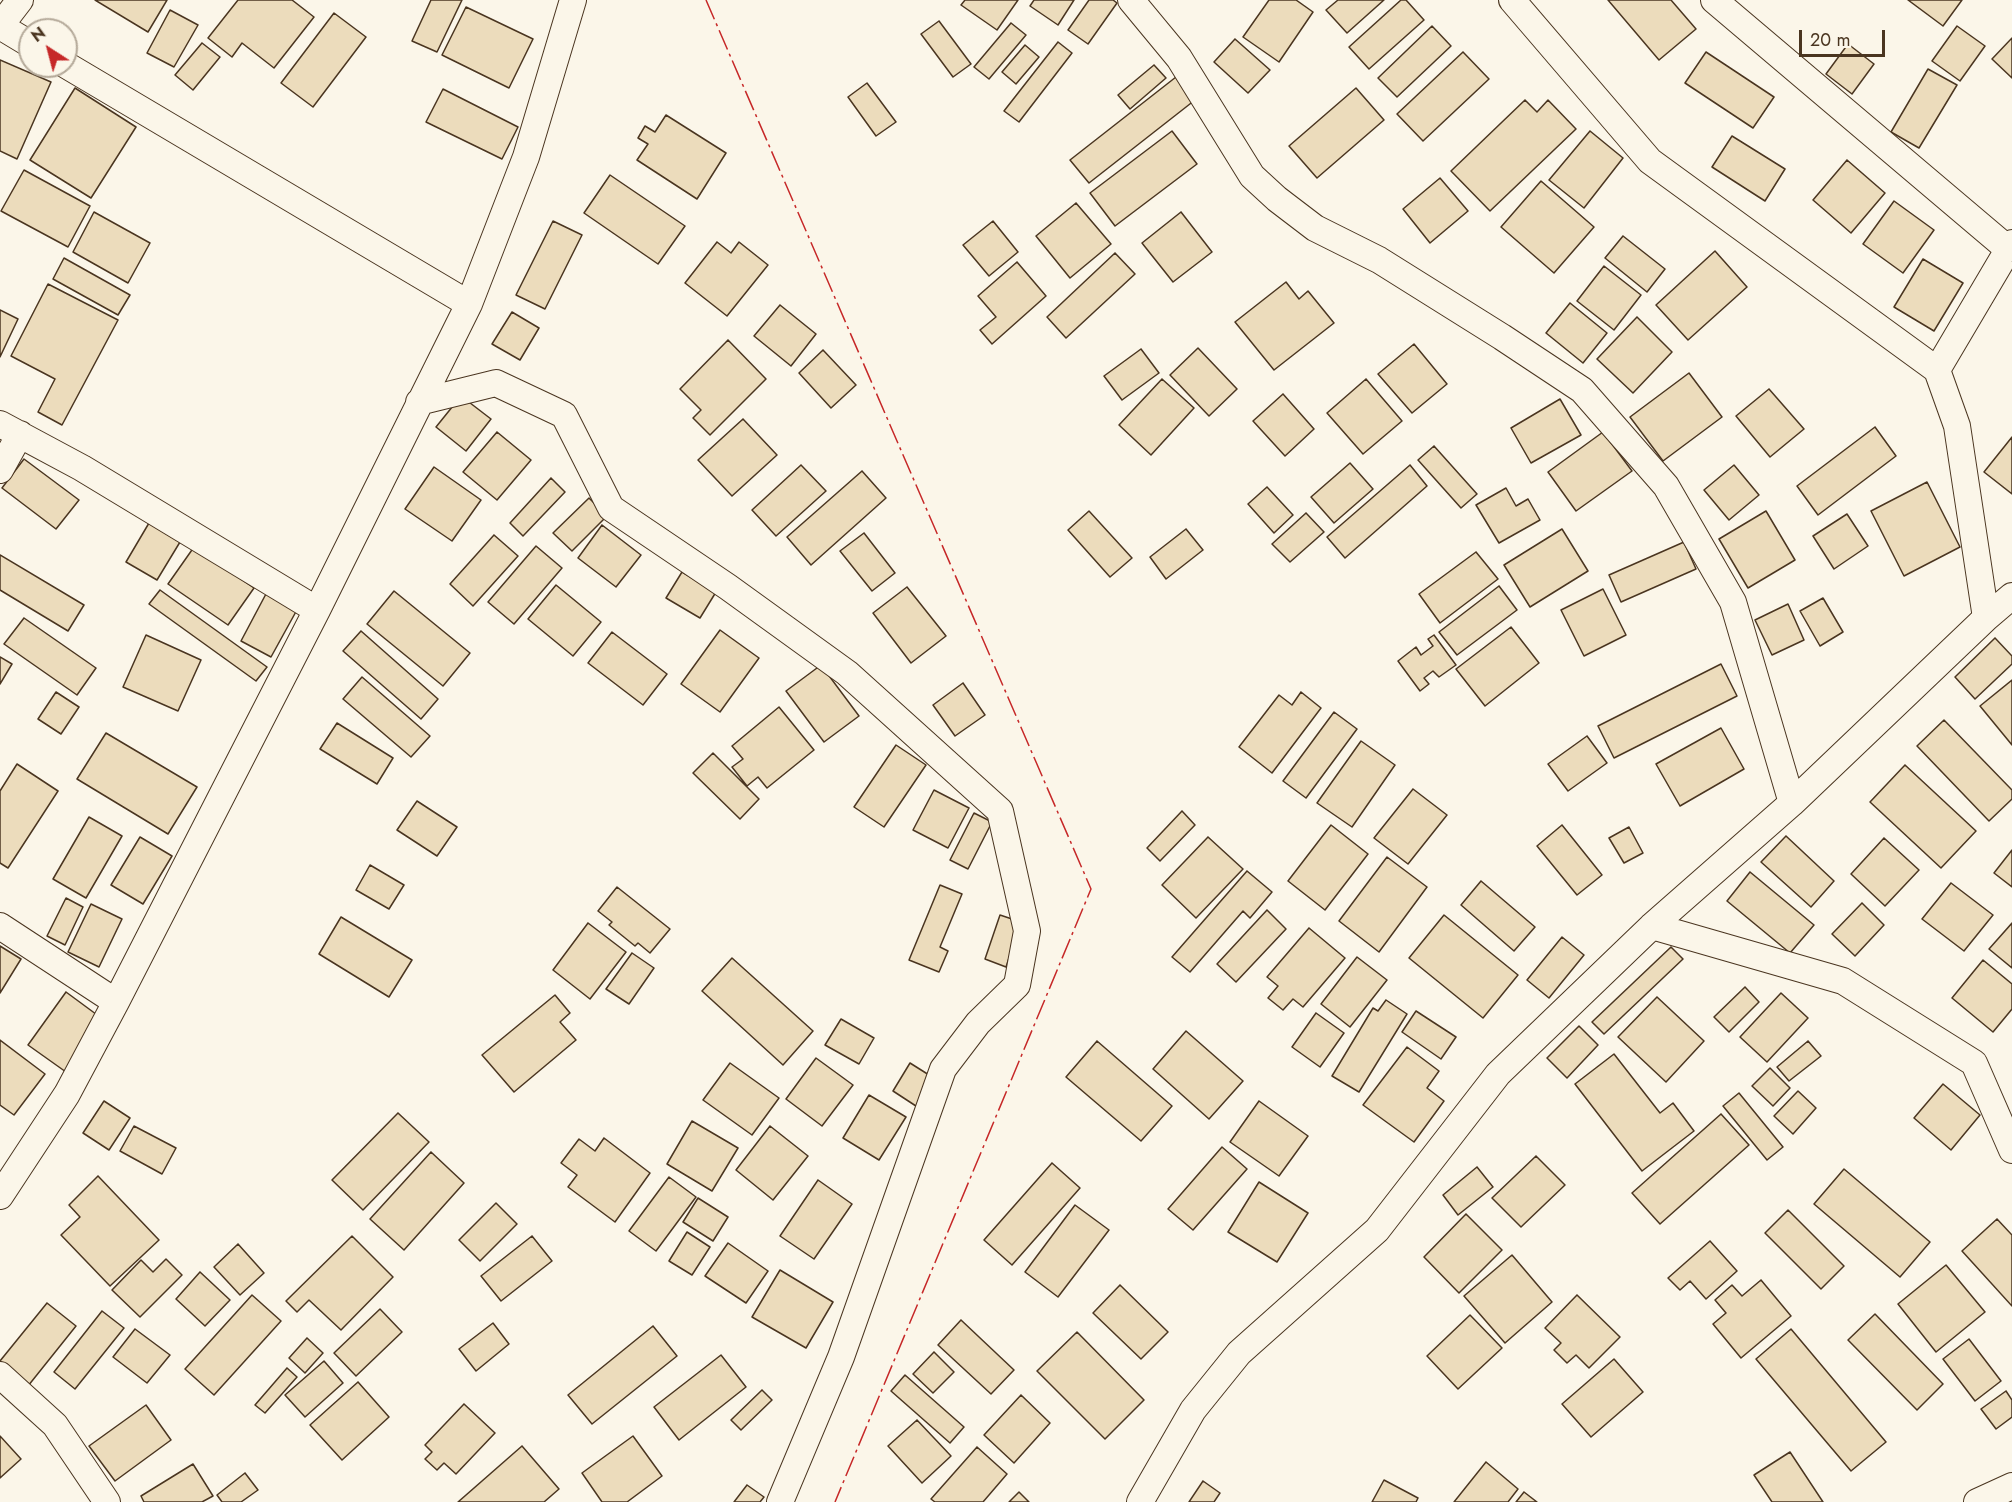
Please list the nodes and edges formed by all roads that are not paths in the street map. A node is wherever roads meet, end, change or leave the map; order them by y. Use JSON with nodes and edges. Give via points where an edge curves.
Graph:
{"nodes":[{"id":1,"x":20,"y":0,"type":"edge"},
{"id":2,"x":573,"y":0,"type":"edge"},
{"id":3,"x":1131,"y":0,"type":"edge"},
{"id":4,"x":1512,"y":0,"type":"edge"},
{"id":5,"x":1714,"y":0,"type":"edge"},
{"id":6,"x":0,"y":26,"type":"edge"},
{"id":7,"x":18,"y":37,"type":"edge"},
{"id":8,"x":78,"y":72,"type":"edge"},
{"id":9,"x":2010,"y":246,"type":"edge"},
{"id":10,"x":469,"y":304,"type":"junction"},
{"id":11,"x":1936,"y":370,"type":"junction"},
{"id":12,"x":419,"y":402,"type":"junction"},
{"id":13,"x":10,"y":429,"type":"edge"},
{"id":14,"x":0,"y":470,"type":"edge"},
{"id":15,"x":2012,"y":596,"type":"edge"},
{"id":16,"x":317,"y":610,"type":"junction"},
{"id":17,"x":1986,"y":618,"type":"junction"},
{"id":18,"x":1792,"y":803,"type":"junction"},
{"id":19,"x":0,"y":926,"type":"edge"},
{"id":20,"x":1652,"y":926,"type":"junction"},
{"id":21,"x":116,"y":1002,"type":"junction"},
{"id":22,"x":2012,"y":1150,"type":"edge"},
{"id":23,"x":0,"y":1196,"type":"edge"},
{"id":24,"x":0,"y":1375,"type":"edge"},
{"id":25,"x":2012,"y":1486,"type":"edge"},
{"id":26,"x":107,"y":1502,"type":"edge"},
{"id":27,"x":780,"y":1502,"type":"edge"},
{"id":28,"x":1140,"y":1502,"type":"edge"},
{"id":29,"x":1977,"y":1502,"type":"edge"}],
"edges":[{"from":1,"to":6,"type":"street"},
{"from":2,"to":10,"type":"street","via":[[526,157]]},
{"from":3,"to":18,"type":"street","via":[[1179,58],[1252,176],[1277,200],[1315,228],[1379,260],[1582,390],[1666,486],[1733,602]]},
{"from":4,"to":11,"type":"street","via":[[1650,161]]},
{"from":5,"to":9,"type":"street"},
{"from":6,"to":7,"type":"street"},
{"from":8,"to":10,"type":"street"},
{"from":9,"to":11,"type":"street"},
{"from":10,"to":12,"type":"street"},
{"from":11,"to":17,"type":"street","via":[[1957,426]]},
{"from":12,"to":16,"type":"street"},
{"from":12,"to":27,"type":"street","via":[[496,383],[564,415],[611,508],[728,586],[847,673],[1000,811],[1027,931],[1017,985],[978,1023],[943,1069],[841,1357]]},
{"from":13,"to":14,"type":"street"},
{"from":13,"to":16,"type":"street"},
{"from":15,"to":17,"type":"street"},
{"from":16,"to":21,"type":"street"},
{"from":17,"to":18,"type":"street"},
{"from":18,"to":20,"type":"street"},
{"from":19,"to":21,"type":"street"},
{"from":20,"to":22,"type":"street","via":[[1843,981],[1974,1063]]},
{"from":20,"to":28,"type":"street","via":[[1498,1074],[1377,1230],[1239,1353],[1193,1410]]},
{"from":21,"to":23,"type":"street","via":[[67,1094]]},
{"from":24,"to":26,"type":"street","via":[[55,1425]]},
{"from":25,"to":29,"type":"street"}]}
